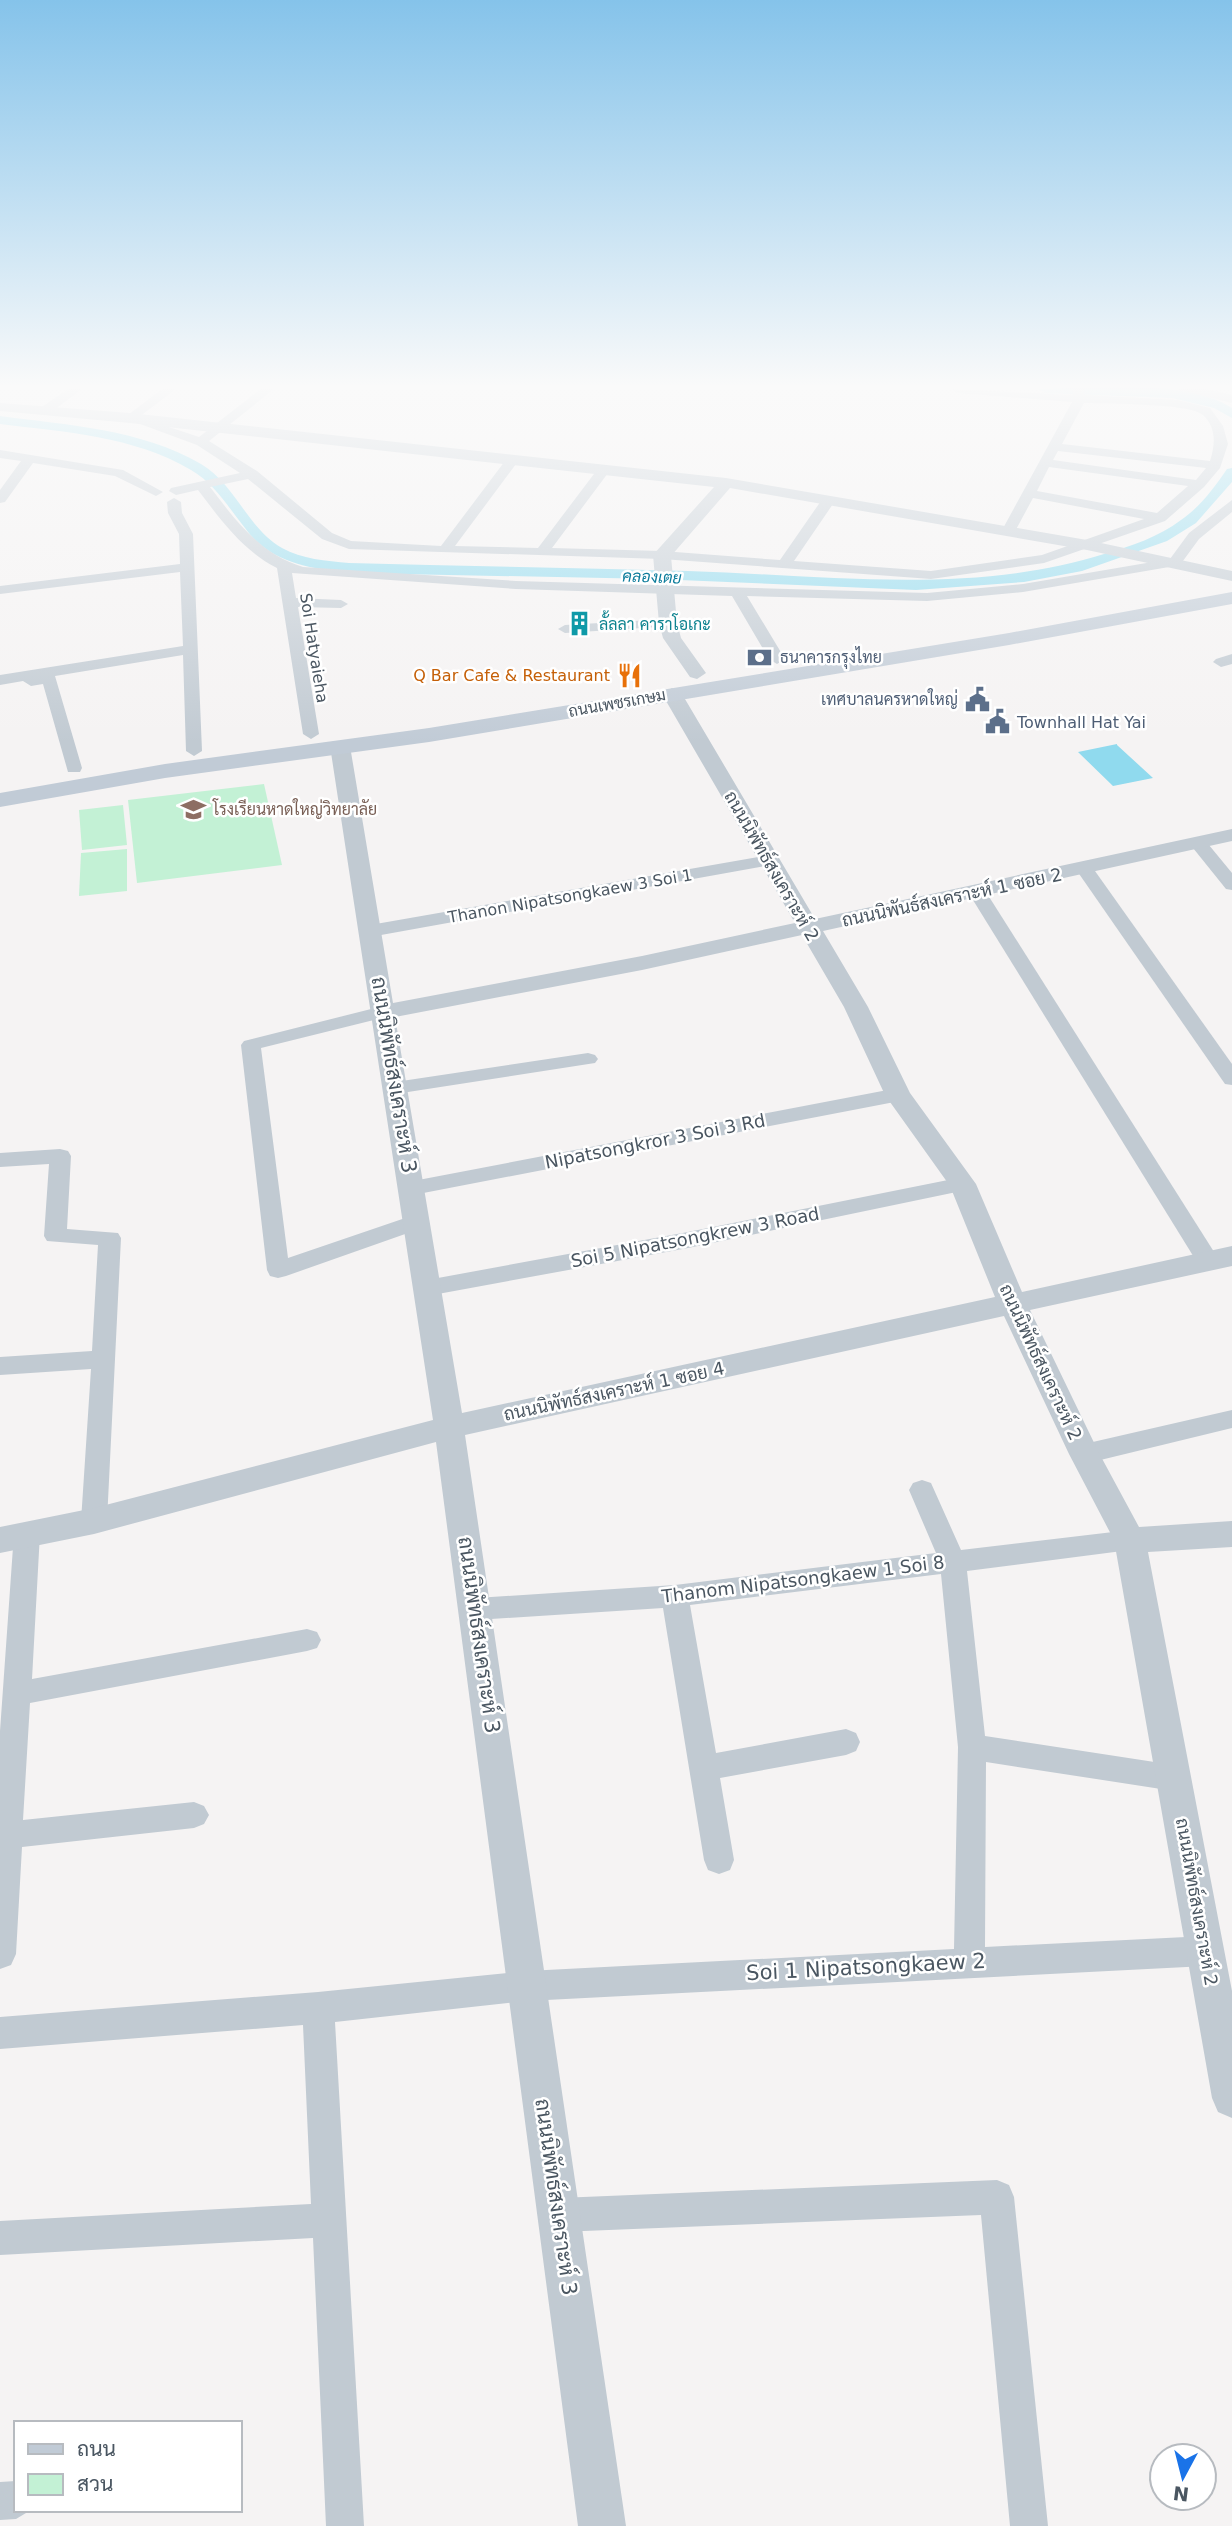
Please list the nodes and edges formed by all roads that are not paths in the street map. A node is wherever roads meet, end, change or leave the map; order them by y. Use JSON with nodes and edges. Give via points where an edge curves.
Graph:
{"nodes":[{"id":1,"x":179,"y":507,"type":"edge"},
{"id":2,"x":218,"y":507,"type":"edge"},
{"id":3,"x":289,"y":507,"type":"edge"},
{"id":4,"x":478,"y":507,"type":"edge"},
{"id":5,"x":575,"y":507,"type":"edge"},
{"id":6,"x":705,"y":507,"type":"edge"},
{"id":7,"x":824,"y":507,"type":"edge"},
{"id":8,"x":862,"y":507,"type":"edge"},
{"id":9,"x":1022,"y":507,"type":"edge"},
{"id":10,"x":1102,"y":507,"type":"edge"},
{"id":11,"x":1173,"y":507,"type":"edge"},
{"id":12,"x":1229,"y":507,"type":"edge"},
{"id":13,"x":1160,"y":518,"type":"junction"},
{"id":14,"x":1008,"y":532,"type":"junction"},
{"id":15,"x":1087,"y":545,"type":"junction"},
{"id":16,"x":445,"y":550,"type":"junction"},
{"id":17,"x":542,"y":553,"type":"junction"},
{"id":18,"x":662,"y":555,"type":"junction"},
{"id":19,"x":1175,"y":562,"type":"junction"},
{"id":20,"x":785,"y":563,"type":"junction"},
{"id":21,"x":188,"y":567,"type":"junction"},
{"id":22,"x":284,"y":567,"type":"junction"},
{"id":23,"x":1232,"y":576,"type":"edge"},
{"id":24,"x":1232,"y":584,"type":"edge"},
{"id":25,"x":0,"y":590,"type":"edge"},
{"id":26,"x":664,"y":591,"type":"junction"},
{"id":27,"x":737,"y":592,"type":"junction"},
{"id":28,"x":1232,"y":598,"type":"edge"},
{"id":29,"x":289,"y":602,"type":"junction"},
{"id":30,"x":341,"y":604,"type":"dead end"},
{"id":31,"x":668,"y":623,"type":"junction"},
{"id":32,"x":992,"y":624,"type":"junction"},
{"id":33,"x":565,"y":629,"type":"dead end"},
{"id":34,"x":1009,"y":639,"type":"junction"},
{"id":35,"x":189,"y":649,"type":"junction"},
{"id":36,"x":777,"y":659,"type":"junction"},
{"id":37,"x":697,"y":673,"type":"junction"},
{"id":38,"x":0,"y":680,"type":"edge"},
{"id":39,"x":0,"y":685,"type":"edge"},
{"id":40,"x":672,"y":694,"type":"junction"},
{"id":41,"x":425,"y":726,"type":"junction"},
{"id":42,"x":325,"y":740,"type":"junction"},
{"id":43,"x":194,"y":751,"type":"junction"},
{"id":44,"x":74,"y":768,"type":"junction"},
{"id":45,"x":0,"y":782,"type":"edge"},
{"id":46,"x":0,"y":800,"type":"edge"},
{"id":47,"x":1232,"y":835,"type":"edge"},
{"id":48,"x":1198,"y":843,"type":"junction"},
{"id":49,"x":770,"y":860,"type":"junction"},
{"id":50,"x":1084,"y":868,"type":"junction"},
{"id":51,"x":1229,"y":879,"type":"edge"},
{"id":52,"x":977,"y":892,"type":"junction"},
{"id":53,"x":808,"y":928,"type":"junction"},
{"id":54,"x":370,"y":931,"type":"junction"},
{"id":55,"x":383,"y":1012,"type":"junction"},
{"id":56,"x":588,"y":1059,"type":"dead end"},
{"id":57,"x":1232,"y":1079,"type":"edge"},
{"id":58,"x":396,"y":1088,"type":"junction"},
{"id":59,"x":898,"y":1094,"type":"junction"},
{"id":60,"x":0,"y":1160,"type":"edge"},
{"id":61,"x":963,"y":1184,"type":"junction"},
{"id":62,"x":412,"y":1188,"type":"junction"},
{"id":63,"x":417,"y":1222,"type":"junction"},
{"id":64,"x":1220,"y":1259,"type":"edge"},
{"id":65,"x":427,"y":1288,"type":"junction"},
{"id":66,"x":1012,"y":1303,"type":"junction"},
{"id":67,"x":103,"y":1359,"type":"junction"},
{"id":68,"x":0,"y":1366,"type":"edge"},
{"id":69,"x":1232,"y":1419,"type":"edge"},
{"id":70,"x":449,"y":1427,"type":"junction"},
{"id":71,"x":1084,"y":1454,"type":"junction"},
{"id":72,"x":922,"y":1489,"type":"dead end"},
{"id":73,"x":94,"y":1521,"type":"junction"},
{"id":74,"x":1232,"y":1534,"type":"edge"},
{"id":75,"x":14,"y":1536,"type":"edge"},
{"id":76,"x":1130,"y":1540,"type":"junction"},
{"id":77,"x":953,"y":1562,"type":"junction"},
{"id":78,"x":675,"y":1596,"type":"junction"},
{"id":79,"x":475,"y":1609,"type":"junction"},
{"id":80,"x":307,"y":1640,"type":"dead end"},
{"id":81,"x":16,"y":1694,"type":"junction"},
{"id":82,"x":846,"y":1742,"type":"dead end"},
{"id":83,"x":972,"y":1747,"type":"junction"},
{"id":84,"x":704,"y":1768,"type":"junction"},
{"id":85,"x":1174,"y":1778,"type":"junction"},
{"id":86,"x":194,"y":1815,"type":"dead end"},
{"id":87,"x":8,"y":1835,"type":"junction"},
{"id":88,"x":719,"y":1860,"type":"dead end"},
{"id":89,"x":1206,"y":1951,"type":"junction"},
{"id":90,"x":0,"y":1954,"type":"edge"},
{"id":91,"x":969,"y":1962,"type":"junction"},
{"id":92,"x":527,"y":1986,"type":"junction"},
{"id":93,"x":318,"y":2008,"type":"junction"},
{"id":94,"x":0,"y":2034,"type":"edge"},
{"id":95,"x":1232,"y":2098,"type":"edge"},
{"id":96,"x":559,"y":2216,"type":"junction"},
{"id":97,"x":329,"y":2220,"type":"junction"},
{"id":98,"x":0,"y":2238,"type":"edge"},
{"id":99,"x":345,"y":2526,"type":"edge"},
{"id":100,"x":602,"y":2526,"type":"edge"},
{"id":101,"x":1029,"y":2526,"type":"edge"}],
"edges":[{"from":1,"to":21,"type":"street"},
{"from":2,"to":22,"type":"street","via":[[246,542]]},
{"from":3,"to":16,"type":"street","via":[[333,540],[368,547]]},
{"from":4,"to":16,"type":"street"},
{"from":5,"to":17,"type":"street"},
{"from":6,"to":18,"type":"street"},
{"from":7,"to":20,"type":"street"},
{"from":8,"to":14,"type":"street"},
{"from":9,"to":14,"type":"street"},
{"from":10,"to":13,"type":"street"},
{"from":11,"to":13,"type":"street"},
{"from":12,"to":19,"type":"street","via":[[1194,536]]},
{"from":13,"to":15,"type":"street"},
{"from":14,"to":15,"type":"street"},
{"from":15,"to":19,"type":"street"},
{"from":15,"to":20,"type":"street","via":[[1044,559],[931,575]]},
{"from":16,"to":17,"type":"street"},
{"from":17,"to":18,"type":"street"},
{"from":18,"to":20,"type":"street"},
{"from":18,"to":26,"type":"street"},
{"from":19,"to":23,"type":"street"},
{"from":19,"to":27,"type":"street","via":[[1023,588],[927,597]]},
{"from":21,"to":25,"type":"street"},
{"from":21,"to":35,"type":"street"},
{"from":22,"to":26,"type":"street","via":[[330,575]]},
{"from":22,"to":29,"type":"street","name":"Soi Hatyaieha"},
{"from":24,"to":32,"type":"main road","name":"ถนนเพชรเกษม"},
{"from":26,"to":27,"type":"street"},
{"from":26,"to":31,"type":"street"},
{"from":27,"to":36,"type":"street"},
{"from":28,"to":34,"type":"main road","name":"ถนนเพชรเกษม"},
{"from":29,"to":30,"type":"street"},
{"from":29,"to":42,"type":"street","name":"Soi Hatyaieha"},
{"from":31,"to":33,"type":"street"},
{"from":31,"to":37,"type":"street","via":[[672,638]]},
{"from":32,"to":34,"type":"main road"},
{"from":32,"to":36,"type":"main road","name":"ถนนเพชรเกษม"},
{"from":34,"to":40,"type":"main road","name":"ถนนเพชรเกษม"},
{"from":35,"to":38,"type":"street"},
{"from":35,"to":43,"type":"street"},
{"from":36,"to":37,"type":"main road","name":"ถนนเพชรเกษม"},
{"from":37,"to":41,"type":"main road","name":"ถนนเพชรเกษม"},
{"from":39,"to":44,"type":"street","via":[[49,678]]},
{"from":40,"to":41,"type":"main road","name":"ถนนเพชรเกษม"},
{"from":40,"to":49,"type":"street","name":"ถนนนิพัทธ์สงเคราะห์ 2"},
{"from":41,"to":42,"type":"main road","name":"ถนนเพชรเกษม"},
{"from":41,"to":42,"type":"main road","name":"ถนนเพชรเกษม"},
{"from":42,"to":43,"type":"main road","name":"ถนนเพชรเกษม"},
{"from":42,"to":46,"type":"main road","name":"ถนนเพชรเกษม"},
{"from":42,"to":54,"type":"street","name":"ถนนนิพัทธ์สงเคราะห์ 3"},
{"from":43,"to":44,"type":"main road","name":"ถนนเพชรเกษม"},
{"from":44,"to":45,"type":"main road","name":"ถนนเพชรเกษม"},
{"from":47,"to":48,"type":"street","name":"ถนนนิพันธ์สงเคราะห์ 1 ซอย 2"},
{"from":48,"to":50,"type":"street","name":"ถนนนิพันธ์สงเคราะห์ 1 ซอย 2"},
{"from":48,"to":51,"type":"street"},
{"from":49,"to":53,"type":"street","name":"ถนนนิพัทธ์สงเคราะห์ 2"},
{"from":49,"to":54,"type":"street","name":"Thanon Nipatsongkaew 3 Soi 1"},
{"from":50,"to":52,"type":"street","name":"ถนนนิพันธ์สงเคราะห์ 1 ซอย 2"},
{"from":50,"to":57,"type":"street"},
{"from":52,"to":53,"type":"street","name":"ถนนนิพันธ์สงเคราะห์ 1 ซอย 2"},
{"from":52,"to":64,"type":"street"},
{"from":53,"to":55,"type":"street","name":"ถนนนิพันธ์สงเคราะห์ 1 ซอย 2"},
{"from":53,"to":59,"type":"street","name":"ถนนนิพัทธ์สงเคราะห์ 2","via":[[856,1007]]},
{"from":54,"to":55,"type":"street","name":"ถนนนิพัทธ์สงเคราะห์ 3"},
{"from":55,"to":58,"type":"street","name":"ถนนนิพัทธ์สงเคราะห์ 3"},
{"from":55,"to":63,"type":"street","via":[[251,1045],[278,1270]]},
{"from":56,"to":58,"type":"street"},
{"from":58,"to":62,"type":"street","name":"ถนนนิพัทธ์สงเคราะห์ 3"},
{"from":59,"to":61,"type":"street","name":"ถนนนิพัทธ์สงเคราะห์ 2"},
{"from":59,"to":62,"type":"street","name":"Nipatsongkror 3 Soi 3 Rd"},
{"from":60,"to":67,"type":"street","via":[[60,1156],[55,1236],[110,1238]]},
{"from":61,"to":65,"type":"street","name":"Soi 5 Nipatsongkrew 3 Road"},
{"from":61,"to":66,"type":"street","name":"ถนนนิพัทธ์สงเคราะห์ 2"},
{"from":62,"to":63,"type":"street","name":"ถนนนิพัทธ์สงเคราะห์ 3"},
{"from":63,"to":65,"type":"street","name":"ถนนนิพัทธ์สงเคราะห์ 3"},
{"from":64,"to":66,"type":"street","name":"ถนนนิพัทธ์สงเคราะห์ 1 ซอย 4"},
{"from":65,"to":70,"type":"street","name":"ถนนนิพัทธ์สงเคราะห์ 3"},
{"from":66,"to":70,"type":"street","name":"ถนนนิพัทธ์สงเคราะห์ 1 ซอย 4"},
{"from":66,"to":71,"type":"street","name":"ถนนนิพัทธ์สงเคราะห์ 2"},
{"from":67,"to":68,"type":"street"},
{"from":67,"to":73,"type":"street"},
{"from":69,"to":71,"type":"street"},
{"from":70,"to":73,"type":"street","name":"ถนนนิพัทธ์สงเคราะห์ 1 ซอย 4"},
{"from":70,"to":79,"type":"street","name":"ถนนนิพัทธ์สงเคราะห์ 3"},
{"from":71,"to":76,"type":"street","name":"ถนนนิพัทธ์สงเคราะห์ 2"},
{"from":72,"to":77,"type":"street"},
{"from":73,"to":75,"type":"street","name":"ถนนนิพัทธ์สงเคราะห์ 1 ซอย 4"},
{"from":74,"to":76,"type":"street"},
{"from":75,"to":81,"type":"street"},
{"from":76,"to":77,"type":"street","name":"Thanom Nipatsongkaew 1 Soi 8"},
{"from":76,"to":85,"type":"street","name":"ถนนนิพัทธ์สงเคราะห์ 2"},
{"from":77,"to":78,"type":"street","name":"Thanom Nipatsongkaew 1 Soi 8"},
{"from":77,"to":83,"type":"street"},
{"from":78,"to":79,"type":"street","name":"Thanom Nipatsongkaew 1 Soi 8"},
{"from":78,"to":84,"type":"street"},
{"from":79,"to":92,"type":"street","name":"ถนนนิพัทธ์สงเคราะห์ 3"},
{"from":80,"to":81,"type":"street"},
{"from":81,"to":87,"type":"street"},
{"from":82,"to":84,"type":"street"},
{"from":83,"to":85,"type":"street"},
{"from":83,"to":91,"type":"street"},
{"from":84,"to":88,"type":"street"},
{"from":85,"to":89,"type":"street","name":"ถนนนิพัทธ์สงเคราะห์ 2"},
{"from":86,"to":87,"type":"street"},
{"from":87,"to":90,"type":"street"},
{"from":89,"to":91,"type":"street","name":"Soi 1 Nipatsongkaew 2"},
{"from":89,"to":95,"type":"street","name":"ถนนนิพัทธ์สงเคราะห์ 2"},
{"from":91,"to":92,"type":"street","name":"Soi 1 Nipatsongkaew 2"},
{"from":92,"to":93,"type":"street","name":"Soi 1 Nipatsongkaew 2"},
{"from":92,"to":96,"type":"street","name":"ถนนนิพัทธ์สงเคราะห์ 3"},
{"from":93,"to":94,"type":"street","name":"Soi 1 Nipatsongkaew 2"},
{"from":93,"to":97,"type":"street"},
{"from":96,"to":100,"type":"street","name":"ถนนนิพัทธ์สงเคราะห์ 3"},
{"from":96,"to":101,"type":"street","via":[[997,2197]]},
{"from":97,"to":98,"type":"street"},
{"from":97,"to":99,"type":"street"}]}
